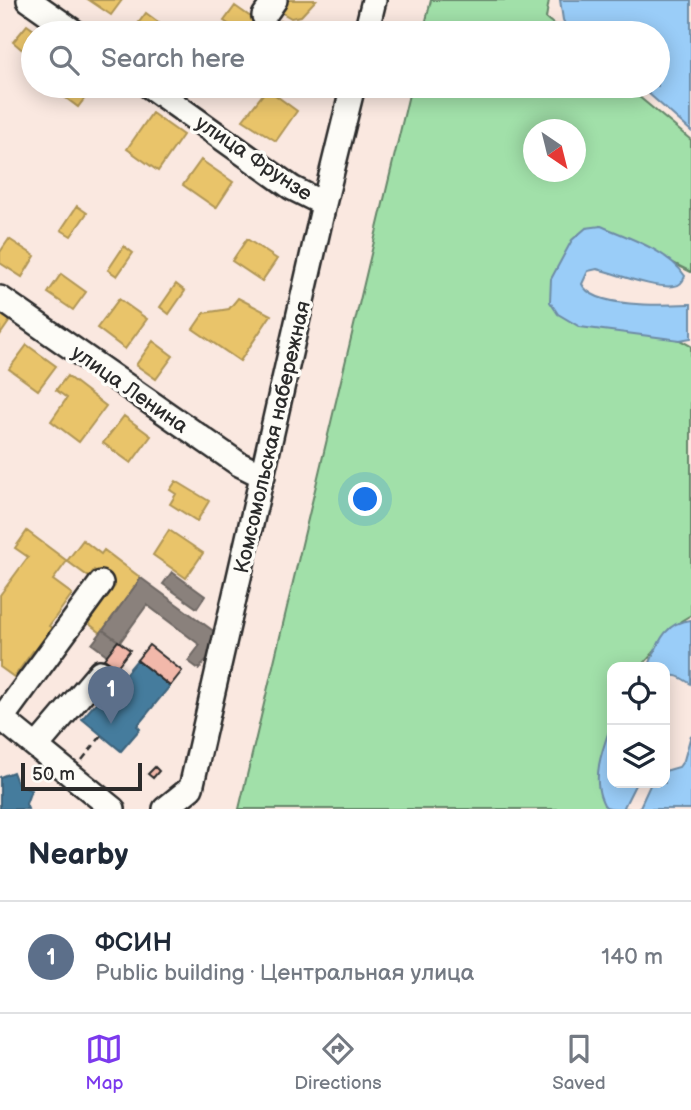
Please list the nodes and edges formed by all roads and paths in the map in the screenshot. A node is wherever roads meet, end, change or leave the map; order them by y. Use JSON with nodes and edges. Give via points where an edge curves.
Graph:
{"nodes":[{"id":1,"x":29,"y":0,"type":"edge"},
{"id":2,"x":374,"y":0,"type":"edge"},
{"id":3,"x":59,"y":21,"type":"edge"},
{"id":4,"x":369,"y":21,"type":"edge"},
{"id":5,"x":166,"y":98,"type":"edge"},
{"id":6,"x":350,"y":98,"type":"edge"},
{"id":7,"x":324,"y":204,"type":"junction"},
{"id":8,"x":0,"y":298,"type":"edge"},
{"id":9,"x":263,"y":476,"type":"junction"},
{"id":10,"x":101,"y":583,"type":"dead end"},
{"id":11,"x":100,"y":672,"type":"dead end"},
{"id":12,"x":1,"y":717,"type":"edge"},
{"id":13,"x":102,"y":735,"type":"dead end"},
{"id":14,"x":95,"y":744,"type":"dead end"},
{"id":15,"x":37,"y":746,"type":"junction"},
{"id":16,"x":168,"y":808,"type":"edge"},
{"id":17,"x":113,"y":809,"type":"edge"}],
"edges":[{"from":1,"to":3,"type":"street"},
{"from":2,"to":4,"type":"street"},
{"from":5,"to":7,"type":"street","name":"улица Фрунзе","via":[[292,188]]},
{"from":6,"to":7,"type":"street","name":"Комсомольская набережная"},
{"from":7,"to":9,"type":"street","name":"Комсомольская набережная"},
{"from":8,"to":9,"type":"street","name":"улица Ленина","via":[[239,464]]},
{"from":9,"to":16,"type":"street","name":"Комсомольская набережная","via":[[191,788]]},
{"from":10,"to":12,"type":"street"},
{"from":11,"to":15,"type":"street"},
{"from":12,"to":15,"type":"street"},
{"from":13,"to":14,"type":"path"},
{"from":15,"to":17,"type":"street"}]}
